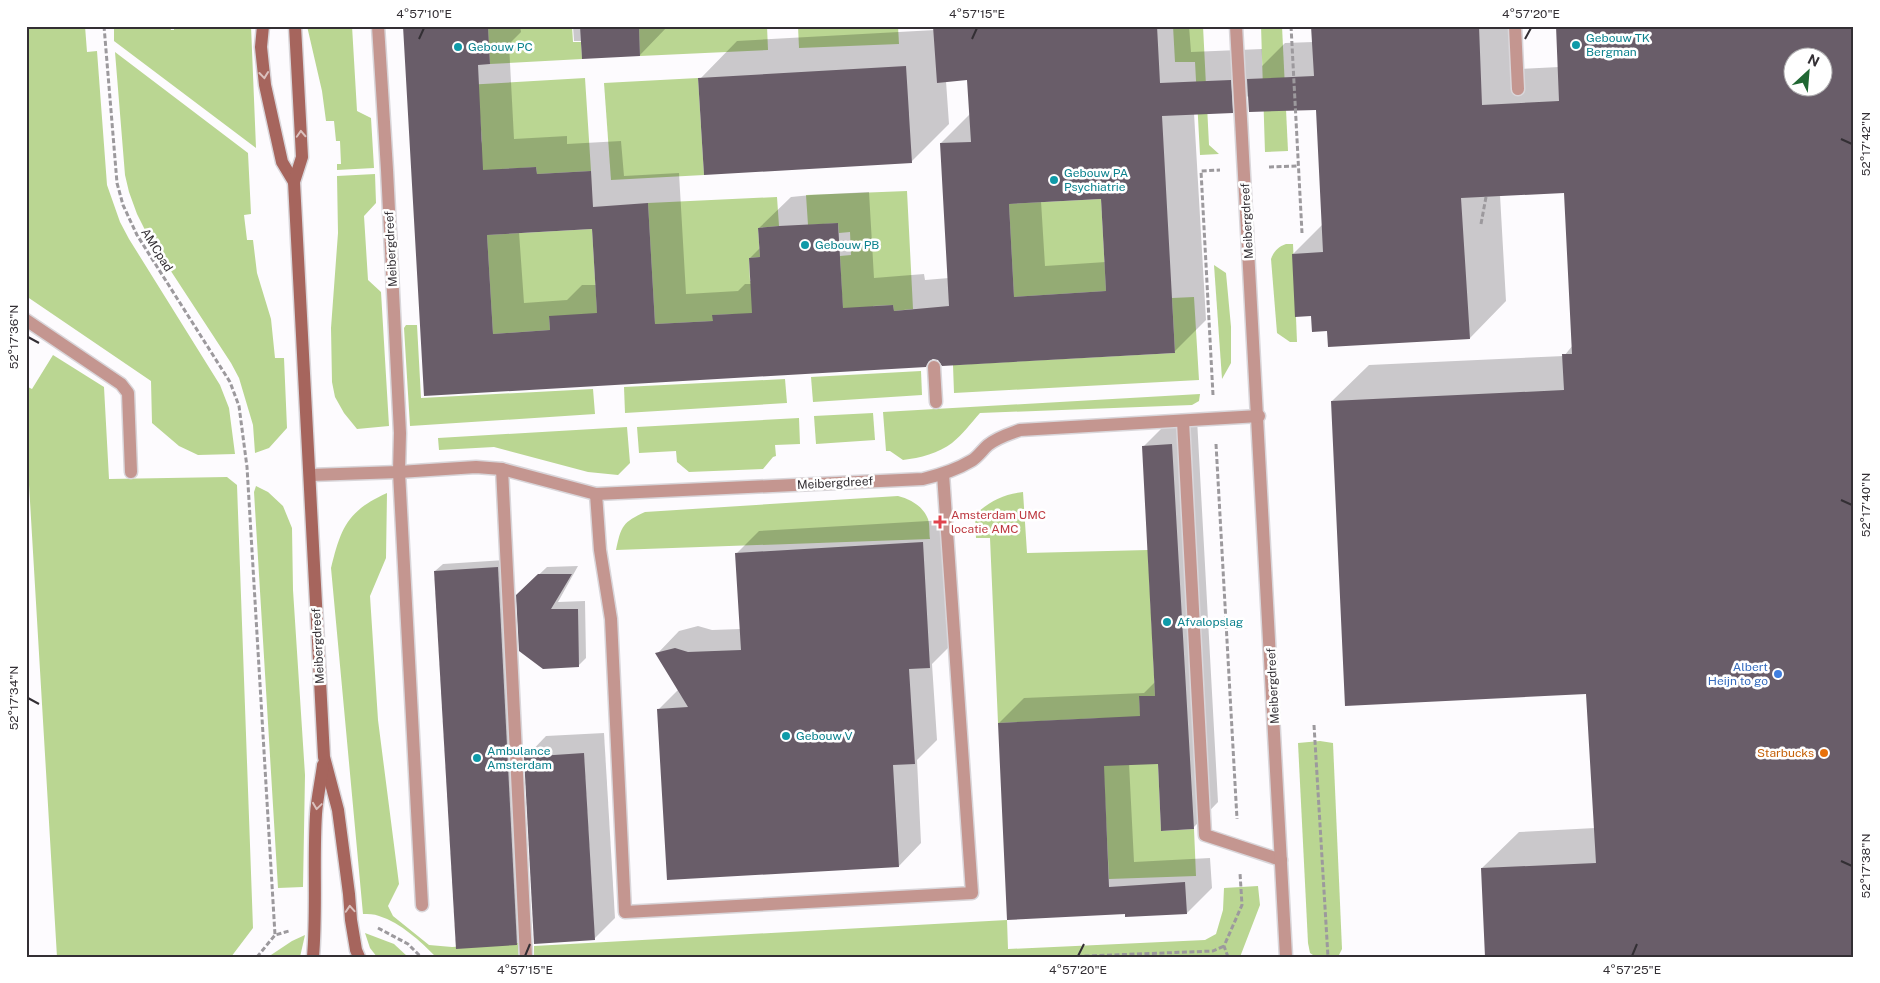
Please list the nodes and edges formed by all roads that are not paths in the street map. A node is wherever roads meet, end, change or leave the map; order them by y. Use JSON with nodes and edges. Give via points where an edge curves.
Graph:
{"nodes":[{"id":1,"x":263,"y":26,"type":"edge"},
{"id":2,"x":294,"y":26,"type":"edge"},
{"id":3,"x":378,"y":26,"type":"edge"},
{"id":4,"x":1236,"y":26,"type":"edge"},
{"id":5,"x":1515,"y":26,"type":"edge"},
{"id":6,"x":1518,"y":89,"type":"dead end"},
{"id":7,"x":294,"y":182,"type":"junction"},
{"id":8,"x":26,"y":320,"type":"edge"},
{"id":9,"x":934,"y":367,"type":"dead end"},
{"id":10,"x":936,"y":402,"type":"dead end"},
{"id":11,"x":1259,"y":416,"type":"junction"},
{"id":12,"x":1183,"y":421,"type":"junction"},
{"id":13,"x":502,"y":469,"type":"junction"},
{"id":14,"x":131,"y":472,"type":"dead end"},
{"id":15,"x":400,"y":472,"type":"junction"},
{"id":16,"x":943,"y":474,"type":"junction"},
{"id":17,"x":310,"y":475,"type":"junction"},
{"id":18,"x":596,"y":494,"type":"junction"},
{"id":19,"x":324,"y":757,"type":"junction"},
{"id":20,"x":1281,"y":860,"type":"junction"},
{"id":21,"x":422,"y":906,"type":"dead end"},
{"id":22,"x":313,"y":957,"type":"edge"},
{"id":23,"x":359,"y":957,"type":"edge"},
{"id":24,"x":526,"y":957,"type":"edge"},
{"id":25,"x":1286,"y":957,"type":"edge"}],
"edges":[{"from":1,"to":7,"type":"street","name":"Meibergdreef","one_way":true,"via":[[265,85],[282,162]]},
{"from":7,"to":2,"type":"street","name":"Meibergdreef","one_way":true,"via":[[302,157]]},
{"from":3,"to":15,"type":"street","name":"Meibergdreef"},
{"from":4,"to":11,"type":"street","name":"Meibergdreef"},
{"from":5,"to":6,"type":"street"},
{"from":7,"to":17,"type":"street","name":"Meibergdreef"},
{"from":8,"to":14,"type":"street","via":[[121,384],[128,393]]},
{"from":9,"to":10,"type":"street"},
{"from":11,"to":12,"type":"street","name":"Meibergdreef"},
{"from":11,"to":20,"type":"street","name":"Meibergdreef"},
{"from":12,"to":16,"type":"street","name":"Meibergdreef","via":[[1020,430],[1001,436],[973,459]]},
{"from":12,"to":20,"type":"street","via":[[1205,835]]},
{"from":13,"to":15,"type":"street","name":"Meibergdreef","via":[[476,467]]},
{"from":13,"to":18,"type":"street","name":"Meibergdreef"},
{"from":13,"to":24,"type":"street"},
{"from":15,"to":17,"type":"street","name":"Meibergdreef"},
{"from":15,"to":21,"type":"street"},
{"from":16,"to":18,"type":"street","name":"Meibergdreef","via":[[923,478]]},
{"from":16,"to":18,"type":"street","via":[[972,893],[625,912],[611,618],[600,550]]},
{"from":17,"to":19,"type":"street","name":"Meibergdreef"},
{"from":19,"to":22,"type":"street","name":"Meibergdreef","one_way":true,"via":[[316,813]]},
{"from":23,"to":19,"type":"street","name":"Meibergdreef","one_way":true,"via":[[351,920],[338,810]]},
{"from":20,"to":25,"type":"street","name":"Meibergdreef"}]}
